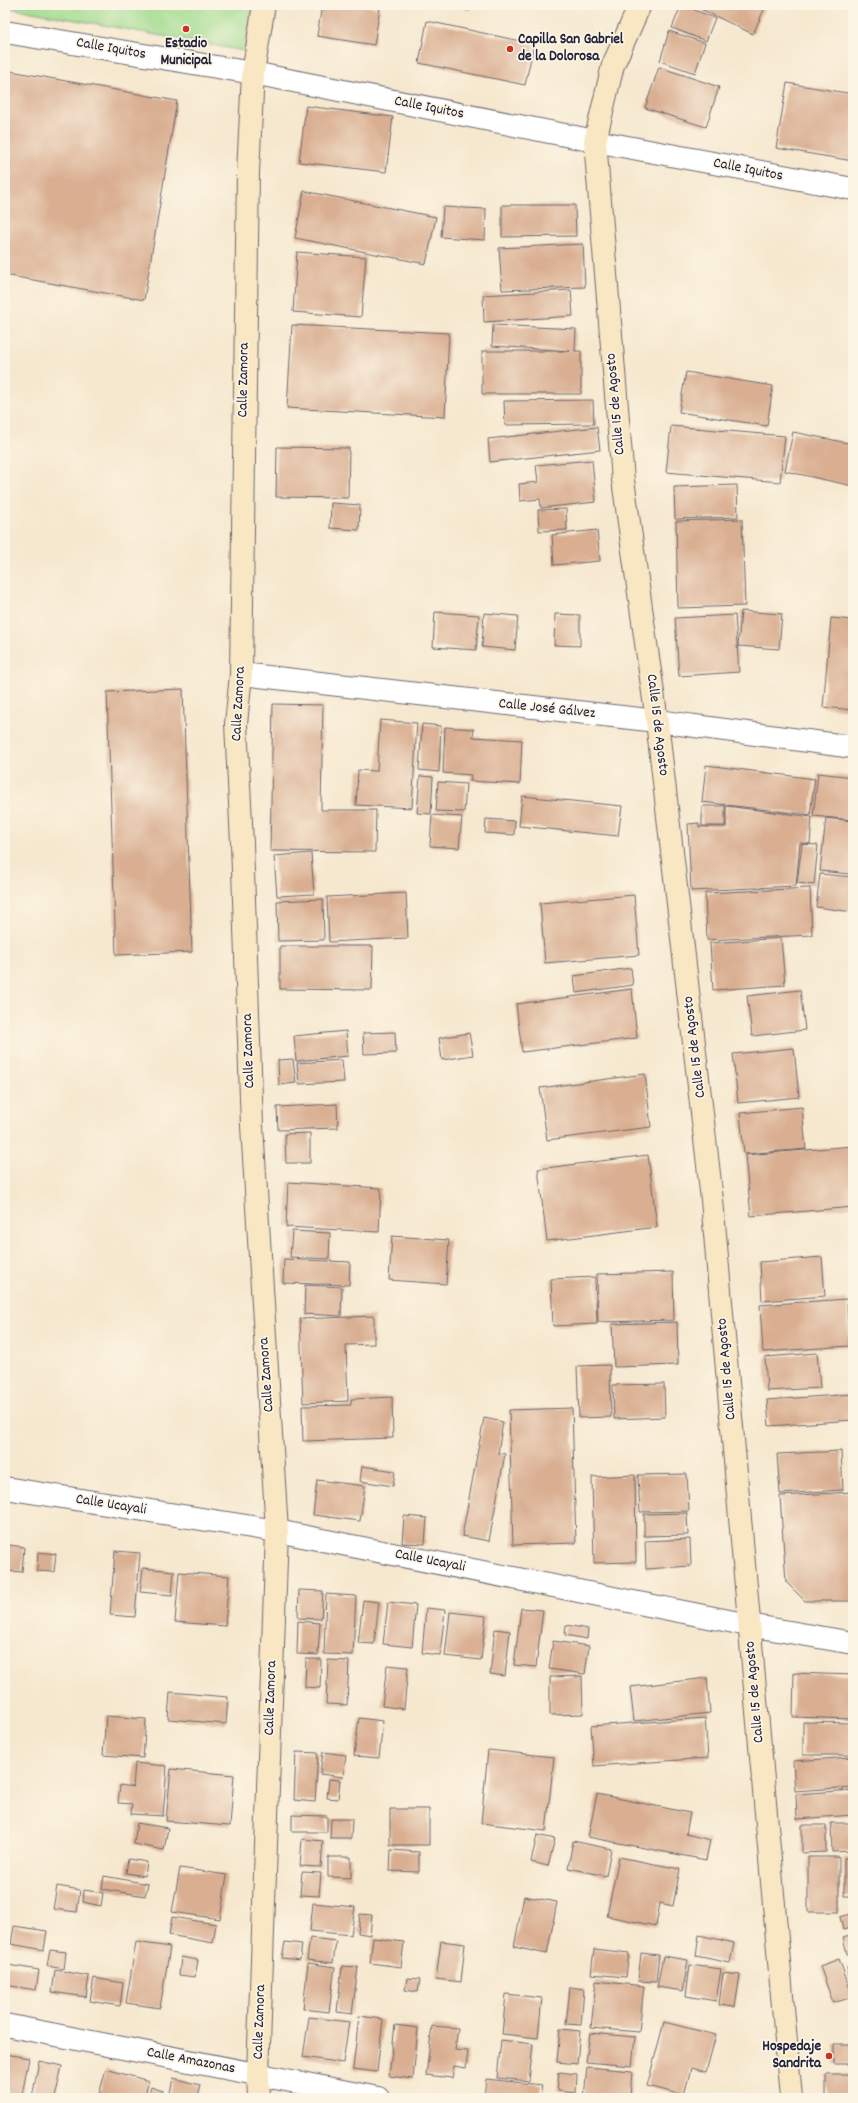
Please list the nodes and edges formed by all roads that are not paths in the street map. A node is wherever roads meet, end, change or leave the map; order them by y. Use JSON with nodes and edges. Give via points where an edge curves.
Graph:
{"nodes":[{"id":1,"x":264,"y":5,"type":"edge"},
{"id":2,"x":640,"y":5,"type":"edge"},
{"id":3,"x":5,"y":32,"type":"edge"},
{"id":4,"x":253,"y":73,"type":"junction"},
{"id":5,"x":594,"y":141,"type":"junction"},
{"id":6,"x":853,"y":189,"type":"edge"},
{"id":7,"x":241,"y":674,"type":"junction"},
{"id":8,"x":657,"y":721,"type":"junction"},
{"id":9,"x":853,"y":747,"type":"edge"},
{"id":10,"x":5,"y":1488,"type":"edge"},
{"id":11,"x":277,"y":1531,"type":"junction"},
{"id":12,"x":749,"y":1625,"type":"junction"},
{"id":13,"x":853,"y":1643,"type":"edge"},
{"id":14,"x":5,"y":2025,"type":"edge"},
{"id":15,"x":258,"y":2074,"type":"junction"},
{"id":16,"x":259,"y":2098,"type":"edge"},
{"id":17,"x":378,"y":2098,"type":"edge"},
{"id":18,"x":791,"y":2098,"type":"edge"}],
"edges":[{"from":1,"to":4,"type":"street","name":"Calle Zamora"},
{"from":2,"to":5,"type":"street","name":"Calle 15 de Agosto","via":[[613,65]]},
{"from":3,"to":4,"type":"street","name":"Calle Iquitos"},
{"from":4,"to":5,"type":"street","name":"Calle Iquitos"},
{"from":4,"to":7,"type":"street","name":"Calle Zamora","via":[[248,172]]},
{"from":5,"to":6,"type":"street","name":"Calle Iquitos"},
{"from":5,"to":8,"type":"street","name":"Calle 15 de Agosto","via":[[623,480]]},
{"from":7,"to":8,"type":"street","name":"Calle José Gálvez"},
{"from":7,"to":11,"type":"street","name":"Calle Zamora","via":[[236,724],[252,1126]]},
{"from":8,"to":9,"type":"street","name":"Calle José Gálvez"},
{"from":8,"to":12,"type":"street","name":"Calle 15 de Agosto","via":[[712,1200]]},
{"from":10,"to":11,"type":"street","name":"Calle Ucayali"},
{"from":11,"to":12,"type":"street","name":"Calle Ucayali"},
{"from":11,"to":15,"type":"street","name":"Calle Zamora"},
{"from":12,"to":13,"type":"street","name":"Calle Ucayali"},
{"from":12,"to":18,"type":"street","name":"Calle 15 de Agosto"},
{"from":14,"to":15,"type":"street","name":"Calle Amazonas"},
{"from":15,"to":16,"type":"street","name":"Calle Zamora"},
{"from":15,"to":17,"type":"street","name":"Calle Amazonas"}]}
